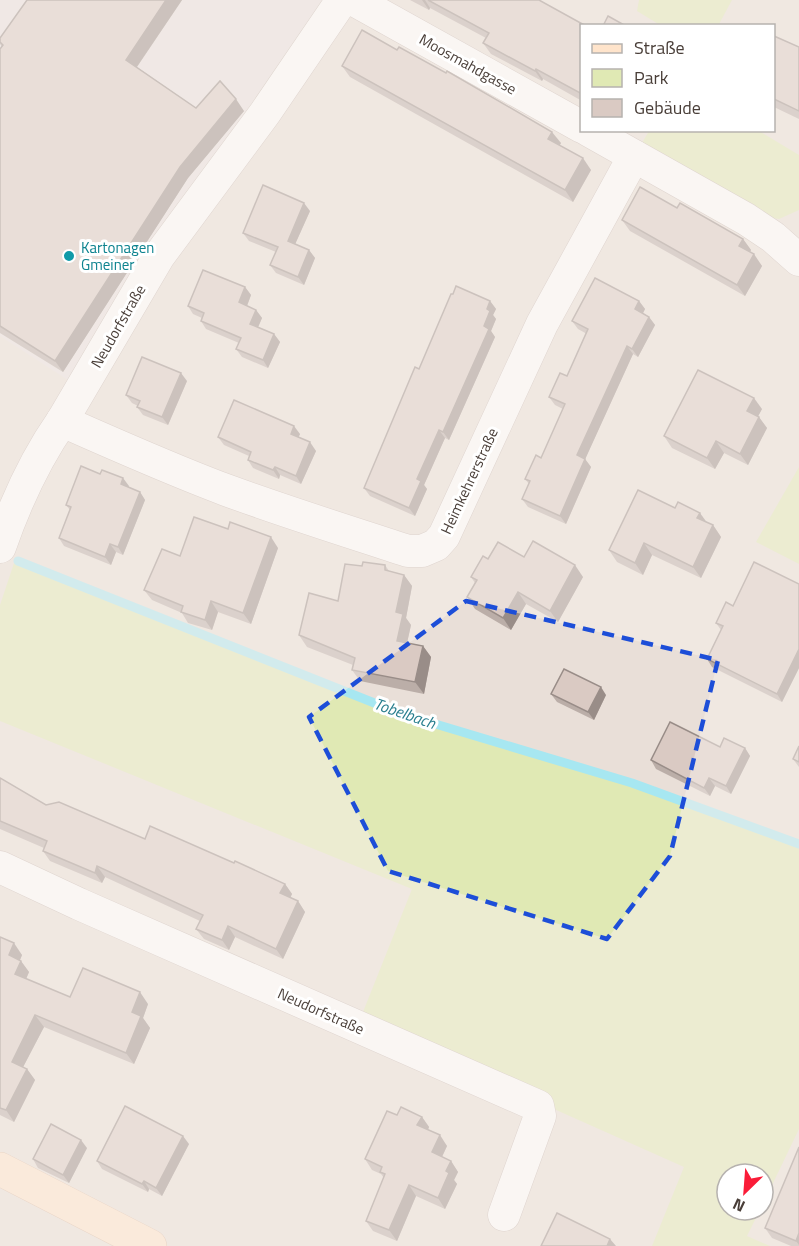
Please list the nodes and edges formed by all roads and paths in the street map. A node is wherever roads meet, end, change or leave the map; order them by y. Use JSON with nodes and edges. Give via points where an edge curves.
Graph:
{"nodes":[{"id":1,"x":342,"y":0,"type":"edge"},
{"id":2,"x":354,"y":0,"type":"edge"},
{"id":3,"x":580,"y":126,"type":"edge"},
{"id":4,"x":592,"y":132,"type":"edge"},
{"id":5,"x":634,"y":156,"type":"junction"},
{"id":6,"x":797,"y":252,"type":"edge"},
{"id":7,"x":62,"y":421,"type":"junction"},
{"id":8,"x":0,"y":548,"type":"edge"},
{"id":9,"x":0,"y":867,"type":"edge"},
{"id":10,"x":0,"y":1169,"type":"edge"},
{"id":11,"x":504,"y":1215,"type":"dead end"},
{"id":12,"x":150,"y":1246,"type":"edge"}],
"edges":[{"from":1,"to":7,"type":"street","name":"Neudorfstraße","via":[[265,113],[159,256]]},
{"from":2,"to":3,"type":"street","name":"Moosmahdgasse"},
{"from":4,"to":5,"type":"street"},
{"from":5,"to":6,"type":"street"},
{"from":5,"to":7,"type":"street","name":"Heimkehrerstraße","via":[[542,324],[444,536],[436,545],[422,551],[408,550],[314,521],[225,490]]},
{"from":7,"to":8,"type":"street","name":"Neudorfstraße","via":[[12,510]]},
{"from":9,"to":11,"type":"street","name":"Neudorfstraße","via":[[538,1106],[540,1116]]},
{"from":10,"to":12,"type":"street"}]}
